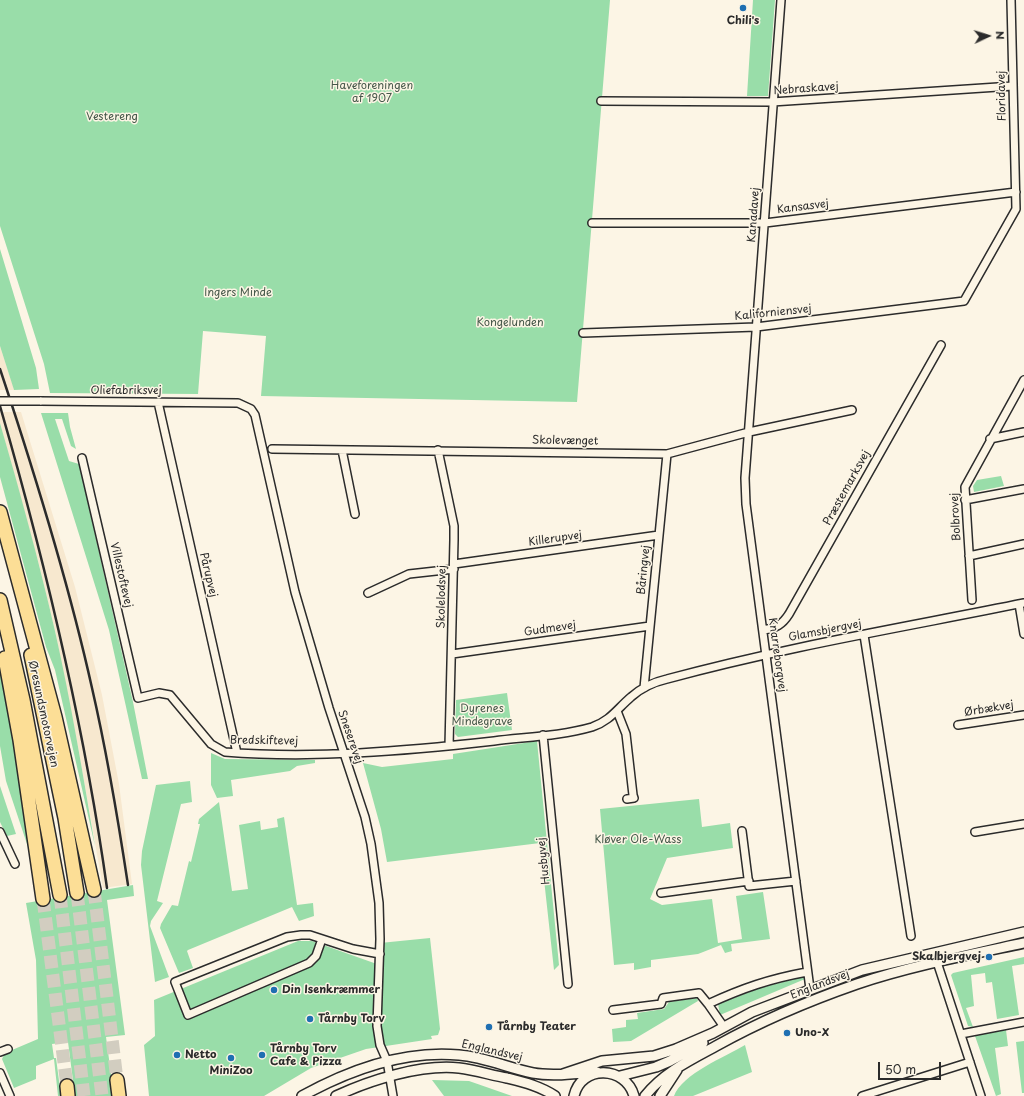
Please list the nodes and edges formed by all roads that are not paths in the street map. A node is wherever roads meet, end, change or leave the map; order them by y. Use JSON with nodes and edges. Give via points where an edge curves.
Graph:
{"nodes":[{"id":1,"x":781,"y":0,"type":"edge"},
{"id":2,"x":1011,"y":0,"type":"edge"},
{"id":3,"x":1013,"y":86,"type":"junction"},
{"id":4,"x":601,"y":101,"type":"dead end"},
{"id":5,"x":772,"y":102,"type":"junction"},
{"id":6,"x":1016,"y":192,"type":"junction"},
{"id":7,"x":592,"y":223,"type":"dead end"},
{"id":8,"x":765,"y":223,"type":"junction"},
{"id":9,"x":756,"y":327,"type":"junction"},
{"id":10,"x":584,"y":333,"type":"dead end"},
{"id":11,"x":941,"y":345,"type":"dead end"},
{"id":12,"x":1024,"y":380,"type":"edge"},
{"id":13,"x":0,"y":401,"type":"edge"},
{"id":14,"x":158,"y":402,"type":"junction"},
{"id":15,"x":251,"y":408,"type":"joint"},
{"id":16,"x":852,"y":410,"type":"dead end"},
{"id":17,"x":749,"y":432,"type":"junction"},
{"id":18,"x":1024,"y":432,"type":"edge"},
{"id":19,"x":990,"y":439,"type":"junction"},
{"id":20,"x":272,"y":449,"type":"dead end"},
{"id":21,"x":342,"y":450,"type":"junction"},
{"id":22,"x":438,"y":450,"type":"junction"},
{"id":23,"x":667,"y":454,"type":"junction"},
{"id":24,"x":82,"y":458,"type":"dead end"},
{"id":25,"x":1024,"y":489,"type":"edge"},
{"id":26,"x":965,"y":500,"type":"junction"},
{"id":27,"x":0,"y":512,"type":"edge"},
{"id":28,"x":354,"y":514,"type":"dead end"},
{"id":29,"x":659,"y":535,"type":"junction"},
{"id":30,"x":0,"y":537,"type":"edge"},
{"id":31,"x":1024,"y":544,"type":"edge"},
{"id":32,"x":969,"y":556,"type":"junction"},
{"id":33,"x":454,"y":567,"type":"junction"},
{"id":34,"x":368,"y":593,"type":"dead end"},
{"id":35,"x":0,"y":600,"type":"edge"},
{"id":36,"x":972,"y":600,"type":"dead end"},
{"id":37,"x":1022,"y":603,"type":"edge"},
{"id":38,"x":650,"y":626,"type":"junction"},
{"id":39,"x":762,"y":630,"type":"junction"},
{"id":40,"x":0,"y":631,"type":"edge"},
{"id":41,"x":1024,"y":634,"type":"edge"},
{"id":42,"x":864,"y":635,"type":"junction"},
{"id":43,"x":452,"y":654,"type":"junction"},
{"id":44,"x":766,"y":655,"type":"junction"},
{"id":45,"x":644,"y":688,"type":"junction"},
{"id":46,"x":138,"y":698,"type":"joint"},
{"id":47,"x":617,"y":712,"type":"junction"},
{"id":48,"x":1024,"y":715,"type":"edge"},
{"id":49,"x":958,"y":725,"type":"dead end"},
{"id":50,"x":543,"y":735,"type":"junction"},
{"id":51,"x":449,"y":746,"type":"junction"},
{"id":52,"x":237,"y":753,"type":"junction"},
{"id":53,"x":344,"y":753,"type":"junction"},
{"id":54,"x":627,"y":799,"type":"dead end"},
{"id":55,"x":1024,"y":824,"type":"edge"},
{"id":56,"x":742,"y":831,"type":"dead end"},
{"id":57,"x":0,"y":832,"type":"edge"},
{"id":58,"x":974,"y":832,"type":"dead end"},
{"id":59,"x":15,"y":864,"type":"dead end"},
{"id":60,"x":749,"y":881,"type":"junction"},
{"id":61,"x":796,"y":881,"type":"junction"},
{"id":62,"x":94,"y":890,"type":"tunnel mouth"},
{"id":63,"x":78,"y":893,"type":"tunnel mouth"},
{"id":64,"x":661,"y":893,"type":"dead end"},
{"id":65,"x":60,"y":895,"type":"tunnel mouth"},
{"id":66,"x":43,"y":899,"type":"tunnel mouth"},
{"id":67,"x":1024,"y":932,"type":"edge"},
{"id":68,"x":911,"y":936,"type":"dead end"},
{"id":69,"x":322,"y":939,"type":"junction"},
{"id":70,"x":1024,"y":943,"type":"edge"},
{"id":71,"x":380,"y":954,"type":"junction"},
{"id":72,"x":937,"y":962,"type":"junction"},
{"id":73,"x":808,"y":972,"type":"junction"},
{"id":74,"x":568,"y":984,"type":"dead end"},
{"id":75,"x":810,"y":989,"type":"junction"},
{"id":76,"x":708,"y":1004,"type":"junction"},
{"id":77,"x":613,"y":1010,"type":"dead end"},
{"id":78,"x":1024,"y":1022,"type":"edge"},
{"id":79,"x":724,"y":1027,"type":"junction"},
{"id":80,"x":713,"y":1033,"type":"junction"},
{"id":81,"x":961,"y":1034,"type":"junction"},
{"id":82,"x":8,"y":1049,"type":"dead end"},
{"id":83,"x":0,"y":1052,"type":"edge"},
{"id":84,"x":387,"y":1061,"type":"junction"},
{"id":85,"x":970,"y":1062,"type":"junction"},
{"id":86,"x":679,"y":1067,"type":"junction"},
{"id":87,"x":597,"y":1072,"type":"junction"},
{"id":88,"x":0,"y":1073,"type":"edge"},
{"id":89,"x":564,"y":1074,"type":"junction"},
{"id":90,"x":391,"y":1076,"type":"junction"},
{"id":91,"x":620,"y":1076,"type":"junction"},
{"id":92,"x":117,"y":1080,"type":"tunnel mouth"},
{"id":93,"x":10,"y":1096,"type":"edge"},
{"id":94,"x":120,"y":1096,"type":"edge"},
{"id":95,"x":302,"y":1096,"type":"edge"},
{"id":96,"x":336,"y":1096,"type":"edge"},
{"id":97,"x":393,"y":1096,"type":"edge"},
{"id":98,"x":555,"y":1096,"type":"edge"},
{"id":99,"x":574,"y":1096,"type":"edge"},
{"id":100,"x":634,"y":1096,"type":"edge"},
{"id":101,"x":645,"y":1096,"type":"edge"},
{"id":102,"x":660,"y":1096,"type":"edge"},
{"id":103,"x":862,"y":1096,"type":"edge"},
{"id":104,"x":980,"y":1096,"type":"edge"}],
"edges":[{"from":1,"to":5,"type":"street","name":"Kanadavej"},
{"from":2,"to":3,"type":"street","name":"Floridavej"},
{"from":3,"to":5,"type":"street","name":"Nebraskavej"},
{"from":3,"to":6,"type":"street","name":"Floridavej"},
{"from":4,"to":5,"type":"street","name":"Nebraskavej"},
{"from":5,"to":8,"type":"street","name":"Kanadavej"},
{"from":6,"to":8,"type":"street","name":"Kansasvej"},
{"from":6,"to":9,"type":"street","name":"Kaliforniensvej","via":[[1016,209],[964,301]]},
{"from":7,"to":8,"type":"street","name":"Kansasvej"},
{"from":8,"to":9,"type":"street","name":"Kanadavej"},
{"from":9,"to":10,"type":"street","name":"Kaliforniensvej"},
{"from":9,"to":17,"type":"street","name":"Kanadavej"},
{"from":11,"to":39,"type":"street","name":"Præstemarksvej","via":[[789,614],[782,623]]},
{"from":12,"to":19,"type":"street","name":"Bolbrovej"},
{"from":13,"to":14,"type":"street","name":"Oliefabriksvej","bridge":true},
{"from":14,"to":15,"type":"street","name":"Oliefabriksvej","via":[[238,403]]},
{"from":14,"to":52,"type":"street","name":"Pårupvej"},
{"from":15,"to":53,"type":"street","name":"Sneserevej","via":[[255,415],[294,592]]},
{"from":16,"to":17,"type":"street","name":"Skolevænget"},
{"from":17,"to":23,"type":"street","name":"Skolevænget"},
{"from":17,"to":39,"type":"street","name":"Knarreborgvej","via":[[745,478],[746,504]]},
{"from":18,"to":19,"type":"street"},
{"from":19,"to":26,"type":"street","name":"Bolbrovej","via":[[965,487]]},
{"from":20,"to":21,"type":"street","name":"Skolevænget"},
{"from":21,"to":22,"type":"street","name":"Skolevænget"},
{"from":21,"to":28,"type":"street"},
{"from":22,"to":23,"type":"street","name":"Skolevænget"},
{"from":22,"to":33,"type":"street","name":"Skolelodsvej","via":[[454,526]]},
{"from":23,"to":29,"type":"street","name":"Båringvej"},
{"from":24,"to":46,"type":"street","name":"Villestoftevej"},
{"from":25,"to":26,"type":"street"},
{"from":26,"to":32,"type":"street","name":"Bolbrovej"},
{"from":27,"to":62,"type":"highway","via":[[55,717]]},
{"from":29,"to":33,"type":"street","name":"Killerupvej"},
{"from":29,"to":38,"type":"street","name":"Båringvej"},
{"from":30,"to":63,"type":"highway","name":"Øresundsmotorvejen","via":[[28,644],[65,818]]},
{"from":31,"to":32,"type":"street"},
{"from":32,"to":36,"type":"street","name":"Bolbrovej"},
{"from":33,"to":34,"type":"street","name":"Killerupvej","via":[[409,574]]},
{"from":33,"to":43,"type":"street","name":"Skolelodsvej"},
{"from":35,"to":65,"type":"highway","name":"Øresundsmotorvejen","via":[[24,700]]},
{"from":37,"to":41,"type":"street"},
{"from":37,"to":42,"type":"street","name":"Glamsbjergvej"},
{"from":38,"to":43,"type":"street","name":"Gudmevej"},
{"from":38,"to":45,"type":"street","name":"Båringvej"},
{"from":39,"to":44,"type":"street","name":"Knarreborgvej"},
{"from":40,"to":66,"type":"highway","via":[[20,740]]},
{"from":42,"to":44,"type":"street","name":"Glamsbjergvej"},
{"from":42,"to":68,"type":"street"},
{"from":43,"to":51,"type":"street","name":"Skolelodsvej"},
{"from":44,"to":45,"type":"street","name":"Glamsbjergvej","via":[[666,679]]},
{"from":44,"to":61,"type":"street","name":"Knarreborgvej"},
{"from":45,"to":47,"type":"street","name":"Glamsbjergvej","via":[[631,696]]},
{"from":46,"to":52,"type":"street","name":"Bredskiftevej","via":[[159,693],[170,694],[211,744],[225,752]]},
{"from":47,"to":50,"type":"street","name":"Glamsbjergvej","via":[[612,718],[591,727]]},
{"from":47,"to":54,"type":"street","via":[[626,734],[632,780],[634,798]]},
{"from":48,"to":49,"type":"street","name":"Ørbækvej"},
{"from":50,"to":51,"type":"street","name":"Glamsbjergvej"},
{"from":50,"to":74,"type":"street","name":"Husbyvej"},
{"from":51,"to":53,"type":"street","name":"Glamsbjergvej"},
{"from":52,"to":53,"type":"street","name":"Bredskiftevej"},
{"from":53,"to":71,"type":"street","name":"Sneserevej","via":[[371,844],[379,903]]},
{"from":55,"to":58,"type":"street"},
{"from":56,"to":60,"type":"street"},
{"from":57,"to":59,"type":"street"},
{"from":60,"to":61,"type":"street","via":[[749,886]]},
{"from":60,"to":64,"type":"street"},
{"from":61,"to":73,"type":"street","name":"Knarreborgvej"},
{"from":67,"to":75,"type":"street","name":"Englandsvej","via":[[862,970]]},
{"from":69,"to":69,"type":"street","via":[[316,956],[309,963],[188,1015],[175,982],[287,937],[306,935]]},
{"from":69,"to":71,"type":"street"},
{"from":70,"to":72,"type":"street","name":"Englandsvej"},
{"from":71,"to":84,"type":"street","name":"Sneserevej","via":[[377,1026],[380,1045]]},
{"from":72,"to":81,"type":"street"},
{"from":72,"to":86,"type":"street","name":"Englandsvej","via":[[858,984],[806,1003],[755,1024]]},
{"from":73,"to":75,"type":"street","name":"Knarreborgvej"},
{"from":73,"to":76,"type":"street","name":"Englandsvej","via":[[774,978],[745,987]]},
{"from":75,"to":79,"type":"street","name":"Englandsvej","via":[[752,1012]]},
{"from":76,"to":77,"type":"street","via":[[699,993],[663,998],[661,1004]]},
{"from":76,"to":79,"type":"street"},
{"from":78,"to":81,"type":"street"},
{"from":79,"to":80,"type":"street","name":"Englandsvej"},
{"from":80,"to":89,"type":"street","name":"Englandsvej","via":[[654,1056],[602,1061]]},
{"from":80,"to":91,"type":"street","name":"Englandsvej","via":[[705,1042],[670,1061]]},
{"from":81,"to":85,"type":"street"},
{"from":82,"to":83,"type":"street"},
{"from":84,"to":89,"type":"street","name":"Englandsvej","via":[[438,1054],[461,1055],[534,1073]]},
{"from":84,"to":90,"type":"street","name":"Sneserevej"},
{"from":84,"to":95,"type":"street","name":"Englandsvej"},
{"from":85,"to":103,"type":"street"},
{"from":85,"to":104,"type":"street"},
{"from":86,"to":101,"type":"street","name":"Englandsvej","via":[[663,1077]]},
{"from":86,"to":102,"type":"street"},
{"from":87,"to":89,"type":"street","name":"Englandsvej"},
{"from":87,"to":91,"type":"street","name":"Englandsvej"},
{"from":87,"to":99,"type":"street","via":[[581,1083]]},
{"from":88,"to":93,"type":"street"},
{"from":90,"to":96,"type":"street"},
{"from":90,"to":97,"type":"street","name":"Sneserevej"},
{"from":90,"to":98,"type":"street","via":[[433,1068],[458,1068],[529,1084]]},
{"from":91,"to":100,"type":"street","via":[[627,1082]]},
{"from":92,"to":94,"type":"highway"}]}
